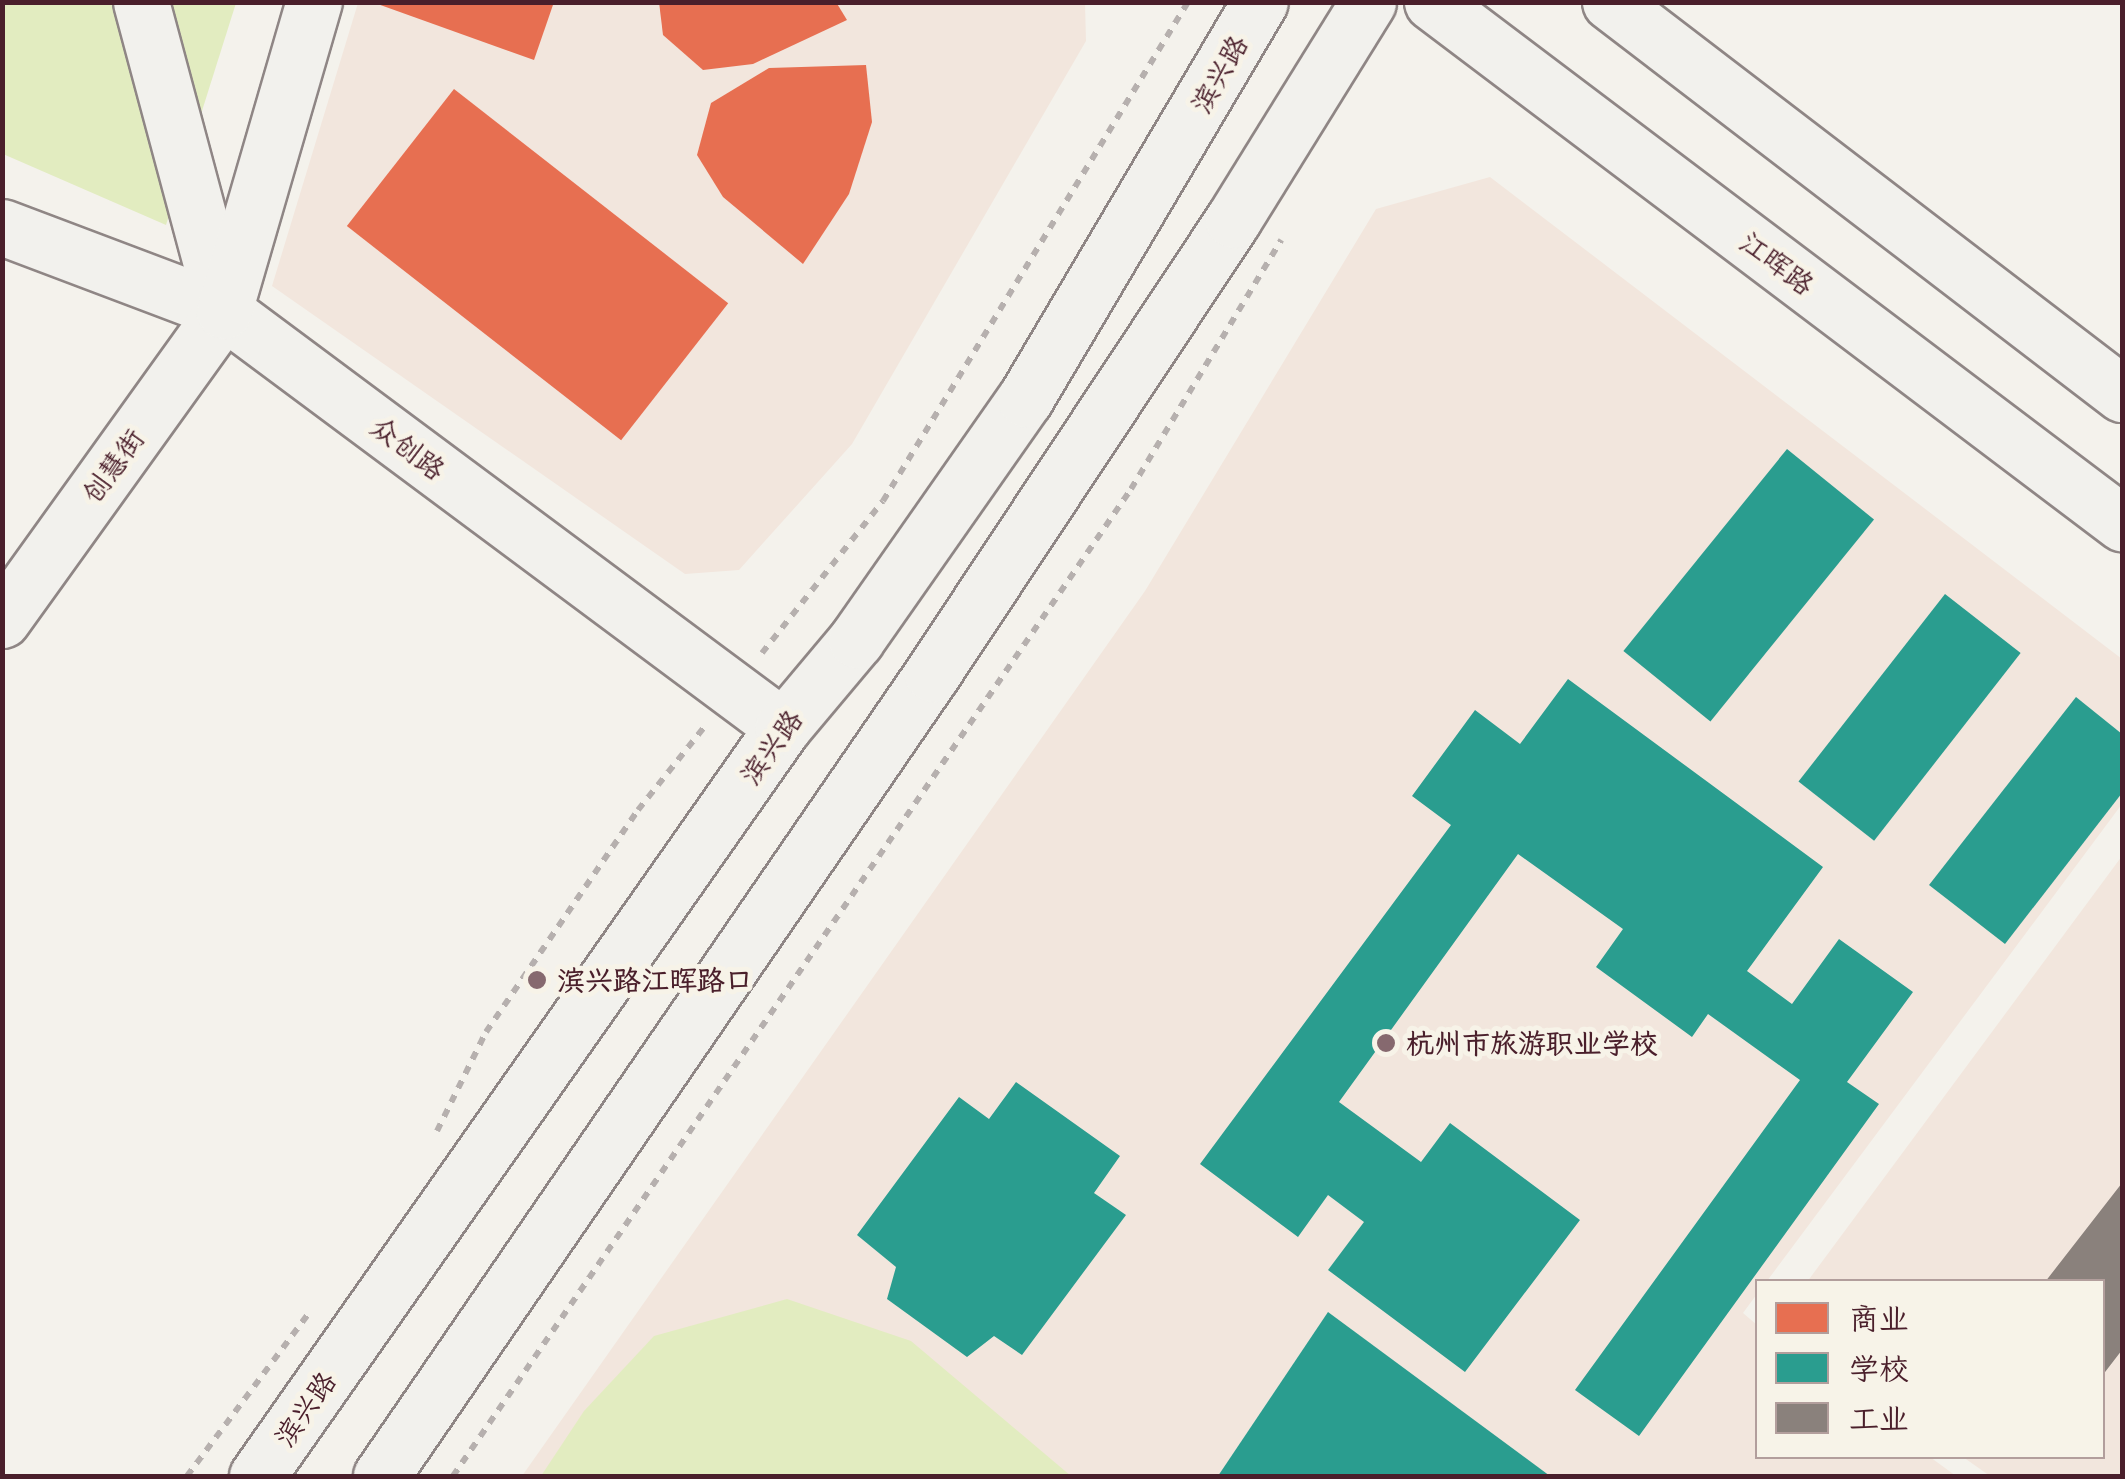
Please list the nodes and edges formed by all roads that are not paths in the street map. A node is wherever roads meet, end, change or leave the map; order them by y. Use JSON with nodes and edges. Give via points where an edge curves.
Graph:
{"nodes":[{"id":1,"x":141,"y":2,"type":"edge"},
{"id":2,"x":314,"y":2,"type":"edge"},
{"id":3,"x":1260,"y":2,"type":"edge"},
{"id":4,"x":1368,"y":2,"type":"edge"},
{"id":5,"x":1432,"y":2,"type":"edge"},
{"id":6,"x":1610,"y":2,"type":"edge"},
{"id":7,"x":2,"y":227,"type":"edge"},
{"id":8,"x":224,"y":311,"type":"junction"},
{"id":9,"x":2122,"y":394,"type":"edge"},
{"id":10,"x":2122,"y":523,"type":"edge"},
{"id":11,"x":2,"y":620,"type":"edge"},
{"id":12,"x":783,"y":727,"type":"junction"},
{"id":13,"x":258,"y":1476,"type":"edge"},
{"id":14,"x":381,"y":1476,"type":"edge"}],
"edges":[{"from":1,"to":8,"type":"main road"},
{"from":2,"to":8,"type":"main road","name":"创慧街"},
{"from":3,"to":12,"type":"main road","name":"滨兴路","via":[[1024,399],[856,640]]},
{"from":4,"to":14,"type":"main road","via":[[1233,220],[932,674]]},
{"from":5,"to":10,"type":"main road","name":"江晖路"},
{"from":6,"to":9,"type":"main road"},
{"from":7,"to":8,"type":"main road","name":"众创路"},
{"from":8,"to":11,"type":"main road","name":"创慧街"},
{"from":8,"to":12,"type":"main road","name":"众创路"},
{"from":12,"to":13,"type":"main road","name":"滨兴路"}]}
